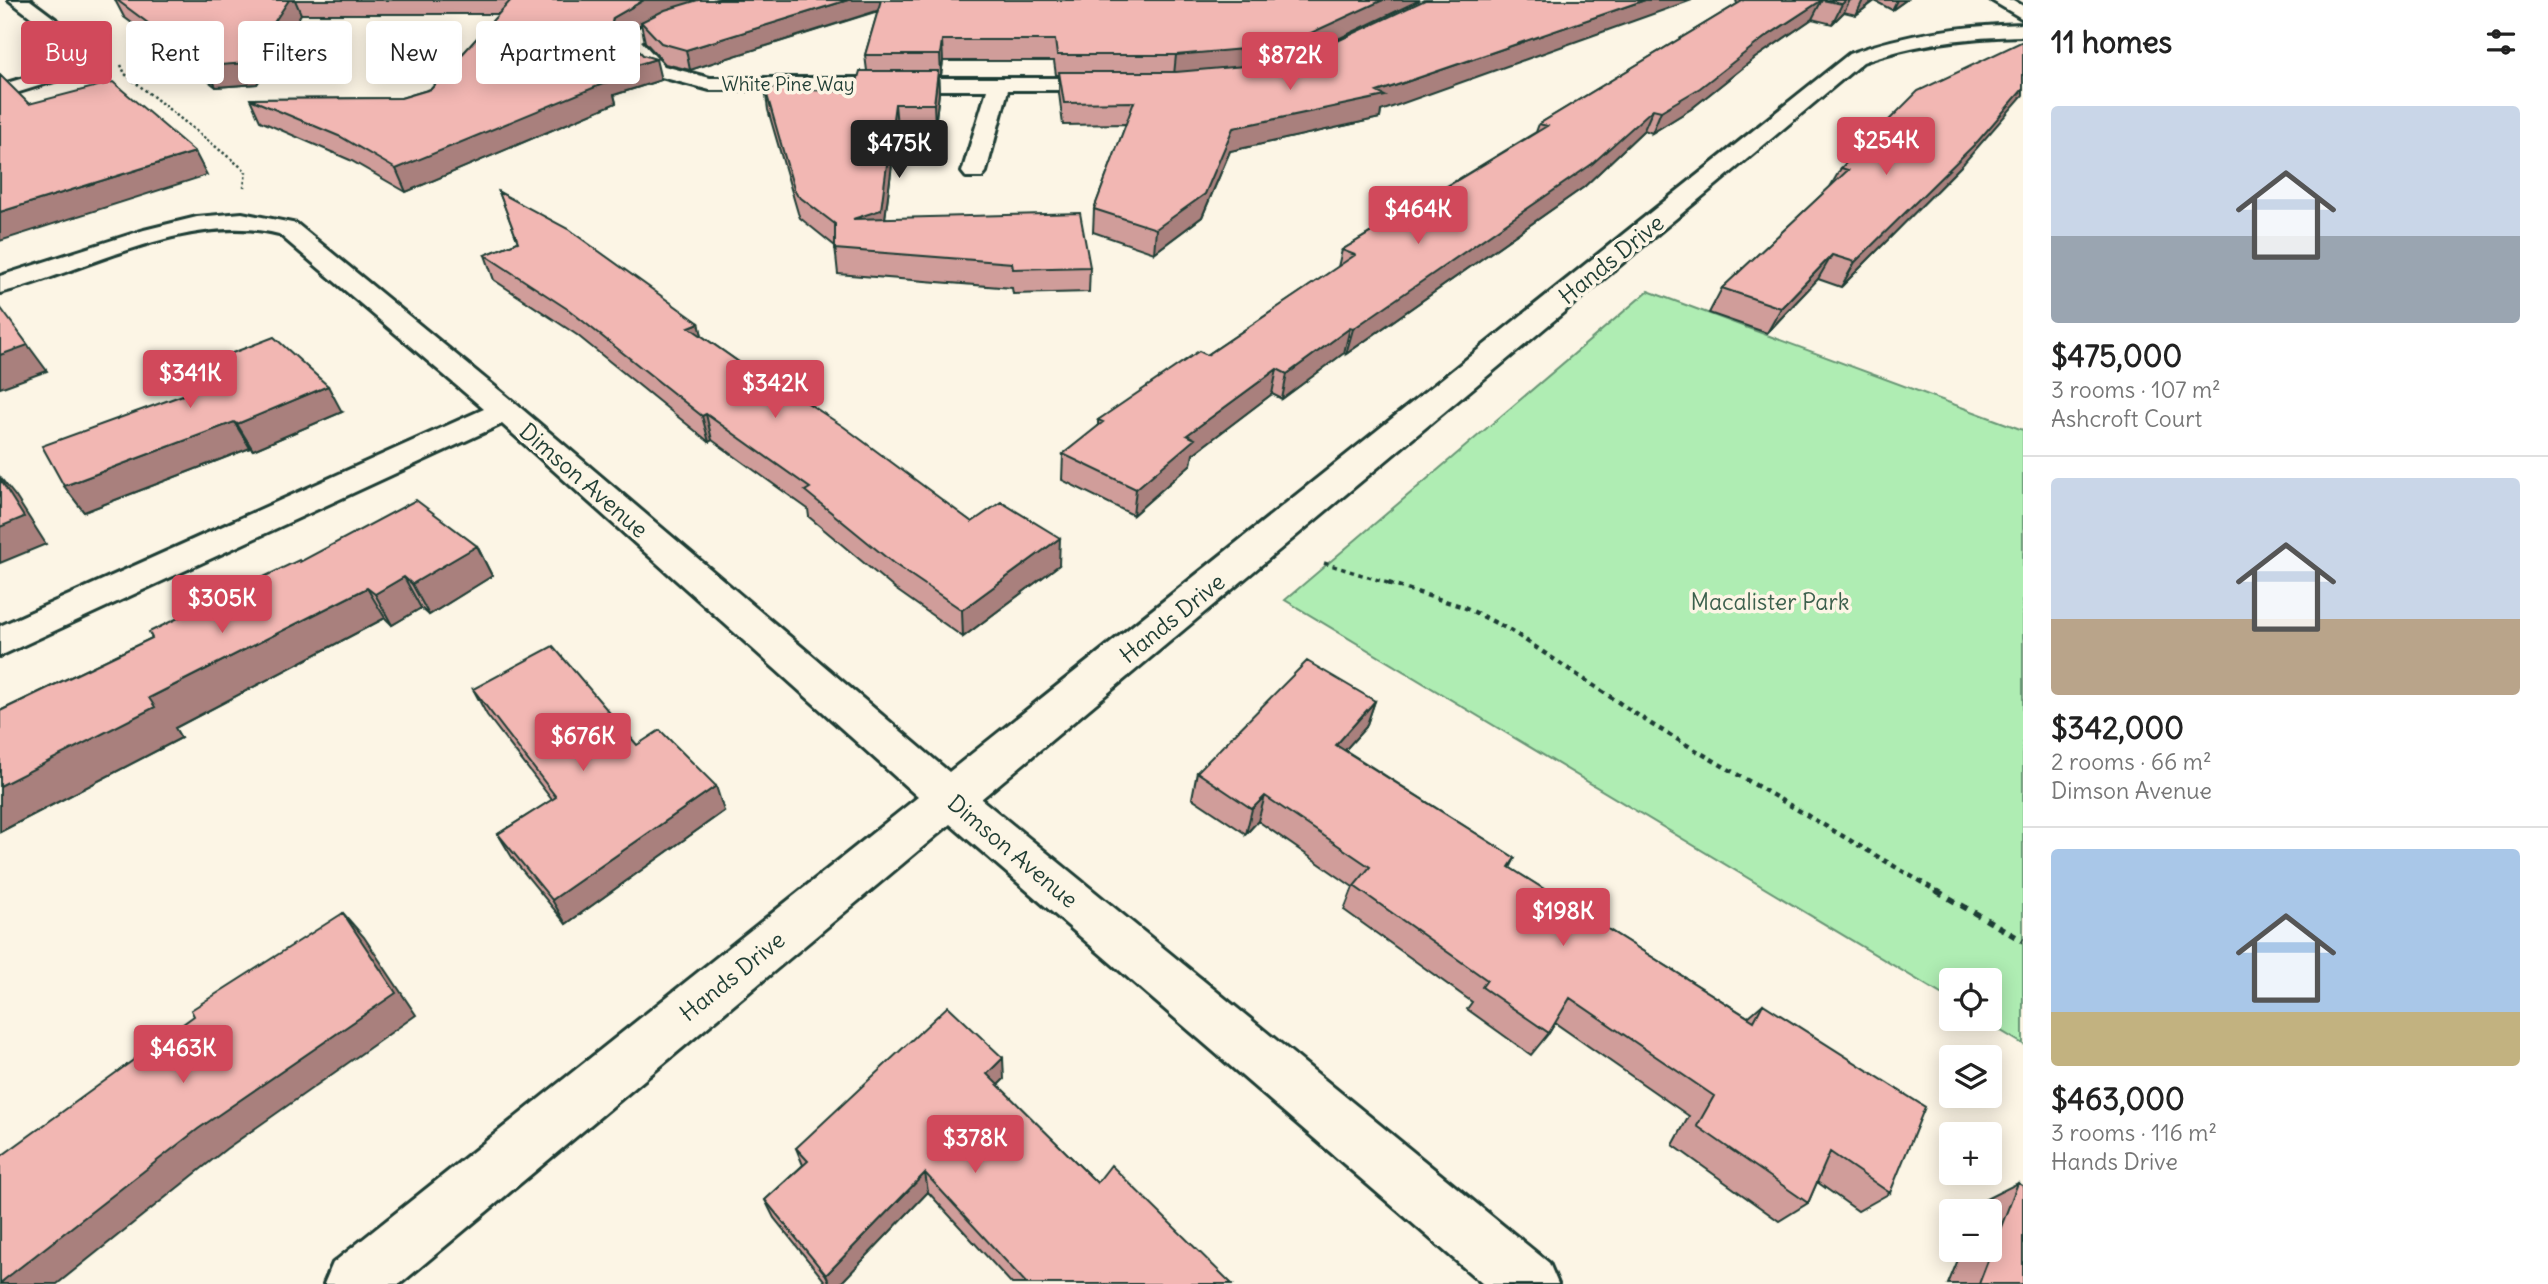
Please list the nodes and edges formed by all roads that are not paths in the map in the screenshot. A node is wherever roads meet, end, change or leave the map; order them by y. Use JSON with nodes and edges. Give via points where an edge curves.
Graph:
{"nodes":[{"id":1,"x":18,"y":0,"type":"edge"},
{"id":2,"x":739,"y":0,"type":"edge"},
{"id":3,"x":2000,"y":0,"type":"edge"},
{"id":4,"x":2023,"y":14,"type":"edge"},
{"id":5,"x":2023,"y":30,"type":"edge"},
{"id":6,"x":1134,"y":84,"type":"edge"},
{"id":7,"x":999,"y":85,"type":"junction"},
{"id":8,"x":0,"y":92,"type":"edge"},
{"id":9,"x":974,"y":172,"type":"dead end"},
{"id":10,"x":0,"y":285,"type":"edge"},
{"id":11,"x":505,"y":411,"type":"junction"},
{"id":12,"x":0,"y":642,"type":"edge"},
{"id":13,"x":950,"y":798,"type":"junction"},
{"id":14,"x":354,"y":1284,"type":"edge"},
{"id":15,"x":1528,"y":1284,"type":"edge"}],
"edges":[{"from":1,"to":8,"type":"street","via":[[89,52],[51,76]]},
{"from":2,"to":7,"type":"street","name":"White Pine Way","via":[[660,23],[629,40],[657,70],[710,84]]},
{"from":3,"to":4,"type":"street"},
{"from":5,"to":13,"type":"street","name":"Hands Drive","via":[[1922,37],[1856,58]]},
{"from":6,"to":7,"type":"street","name":"White Pine Way"},
{"from":7,"to":9,"type":"street"},
{"from":10,"to":11,"type":"street","name":"Dimson Avenue","via":[[178,227],[218,220],[265,221],[288,229]]},
{"from":11,"to":12,"type":"street","name":"Dimson Avenue"},
{"from":11,"to":13,"type":"street","name":"Dimson Avenue"},
{"from":13,"to":14,"type":"street","name":"Hands Drive"},
{"from":13,"to":15,"type":"street","name":"Dimson Avenue"}]}
